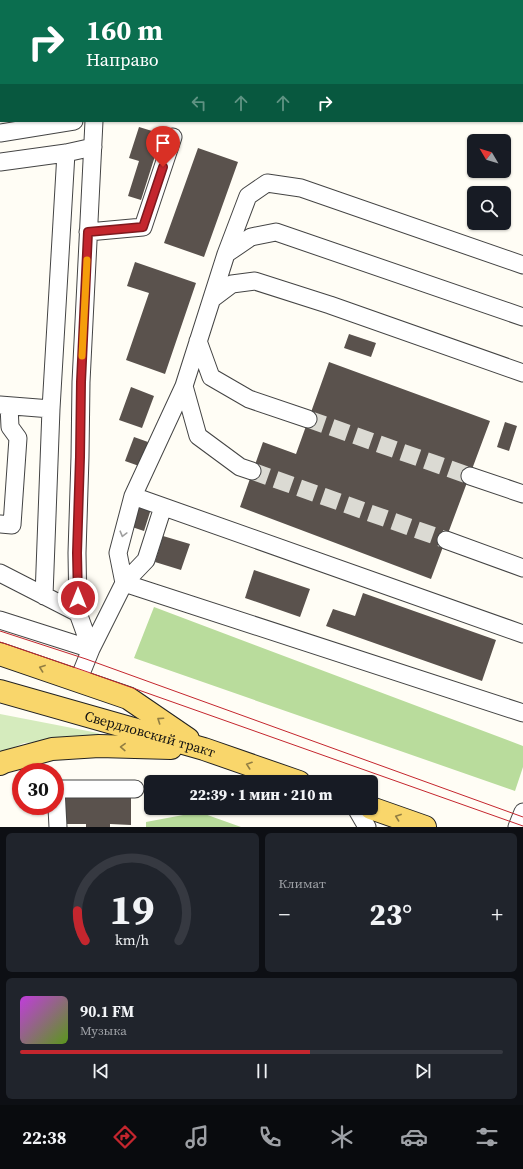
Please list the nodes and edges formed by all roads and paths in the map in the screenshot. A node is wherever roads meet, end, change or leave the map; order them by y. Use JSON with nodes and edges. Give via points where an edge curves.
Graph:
{"nodes":[{"id":1,"x":68,"y":122,"type":"edge"},
{"id":2,"x":94,"y":122,"type":"edge"},
{"id":3,"x":0,"y":133,"type":"edge"},
{"id":4,"x":173,"y":138,"type":"dead end"},
{"id":5,"x":93,"y":147,"type":"junction"},
{"id":6,"x":66,"y":153,"type":"junction"},
{"id":7,"x":0,"y":162,"type":"edge"},
{"id":8,"x":88,"y":232,"type":"junction"},
{"id":9,"x":226,"y":254,"type":"junction"},
{"id":10,"x":523,"y":265,"type":"edge"},
{"id":11,"x":212,"y":299,"type":"junction"},
{"id":12,"x":523,"y":317,"type":"edge"},
{"id":13,"x":198,"y":341,"type":"junction"},
{"id":14,"x":523,"y":373,"type":"edge"},
{"id":15,"x":184,"y":386,"type":"junction"},
{"id":16,"x":5,"y":405,"type":"edge"},
{"id":17,"x":50,"y":409,"type":"junction"},
{"id":18,"x":308,"y":419,"type":"tunnel mouth"},
{"id":19,"x":252,"y":471,"type":"tunnel mouth"},
{"id":20,"x":470,"y":476,"type":"tunnel mouth"},
{"id":21,"x":523,"y":494,"type":"edge"},
{"id":22,"x":133,"y":496,"type":"junction"},
{"id":23,"x":163,"y":507,"type":"junction"},
{"id":24,"x":0,"y":524,"type":"edge"},
{"id":25,"x":446,"y":540,"type":"tunnel mouth"},
{"id":26,"x":523,"y":568,"type":"edge"},
{"id":27,"x":0,"y":573,"type":"edge"},
{"id":28,"x":124,"y":583,"type":"junction"},
{"id":29,"x":44,"y":596,"type":"junction"},
{"id":30,"x":78,"y":613,"type":"junction"},
{"id":31,"x":0,"y":620,"type":"edge"},
{"id":32,"x":523,"y":634,"type":"edge"},
{"id":33,"x":91,"y":649,"type":"junction"},
{"id":34,"x":0,"y":654,"type":"edge"},
{"id":35,"x":78,"y":681,"type":"junction"},
{"id":36,"x":0,"y":691,"type":"edge"},
{"id":37,"x":523,"y":714,"type":"edge"},
{"id":38,"x":204,"y":749,"type":"junction"},
{"id":39,"x":0,"y":764,"type":"edge"},
{"id":40,"x":279,"y":775,"type":"edge"},
{"id":41,"x":135,"y":789,"type":"dead end"},
{"id":42,"x":378,"y":810,"type":"edge"},
{"id":43,"x":523,"y":812,"type":"edge"},
{"id":44,"x":360,"y":815,"type":"edge"},
{"id":45,"x":58,"y":827,"type":"edge"},
{"id":46,"x":367,"y":827,"type":"edge"},
{"id":47,"x":425,"y":827,"type":"edge"},
{"id":48,"x":517,"y":827,"type":"edge"}],
"edges":[{"from":1,"to":3,"type":"street"},
{"from":2,"to":5,"type":"street"},
{"from":4,"to":8,"type":"street","via":[[143,227]]},
{"from":5,"to":6,"type":"street"},
{"from":5,"to":8,"type":"street"},
{"from":6,"to":7,"type":"street"},
{"from":6,"to":17,"type":"street"},
{"from":8,"to":30,"type":"street","via":[[81,382]]},
{"from":9,"to":10,"type":"street","via":[[248,196],[266,184],[301,188]]},
{"from":9,"to":11,"type":"street"},
{"from":9,"to":12,"type":"street","via":[[251,237],[276,232]]},
{"from":11,"to":13,"type":"street"},
{"from":11,"to":14,"type":"street","via":[[232,284],[255,281]]},
{"from":13,"to":15,"type":"street"},
{"from":13,"to":18,"type":"street","via":[[211,377],[249,399]]},
{"from":15,"to":19,"type":"street","via":[[198,436],[240,467]]},
{"from":15,"to":22,"type":"street"},
{"from":16,"to":17,"type":"street"},
{"from":16,"to":24,"type":"street","via":[[10,427],[18,438],[12,525]]},
{"from":17,"to":29,"type":"street"},
{"from":20,"to":21,"type":"street"},
{"from":22,"to":23,"type":"street"},
{"from":22,"to":28,"type":"street","one_way":true,"via":[[118,553]]},
{"from":23,"to":28,"type":"street","via":[[146,560]]},
{"from":23,"to":32,"type":"street"},
{"from":25,"to":26,"type":"street"},
{"from":27,"to":29,"type":"street"},
{"from":28,"to":33,"type":"street"},
{"from":28,"to":37,"type":"street"},
{"from":29,"to":30,"type":"street"},
{"from":30,"to":33,"type":"street"},
{"from":31,"to":33,"type":"street"},
{"from":33,"to":35,"type":"street"},
{"from":35,"to":34,"type":"main road","one_way":true},
{"from":38,"to":35,"type":"main road","one_way":true,"via":[[128,698]]},
{"from":36,"to":38,"type":"main road","name":"Свердловский тракт"},
{"from":38,"to":39,"type":"main road","one_way":true,"via":[[99,746],[52,749]]},
{"from":40,"to":38,"type":"main road","name":"Свердловский тракт","one_way":true},
{"from":41,"to":45,"type":"street","via":[[56,789]]},
{"from":47,"to":42,"type":"main road","one_way":true},
{"from":43,"to":48,"type":"street"},
{"from":44,"to":46,"type":"street"}]}
